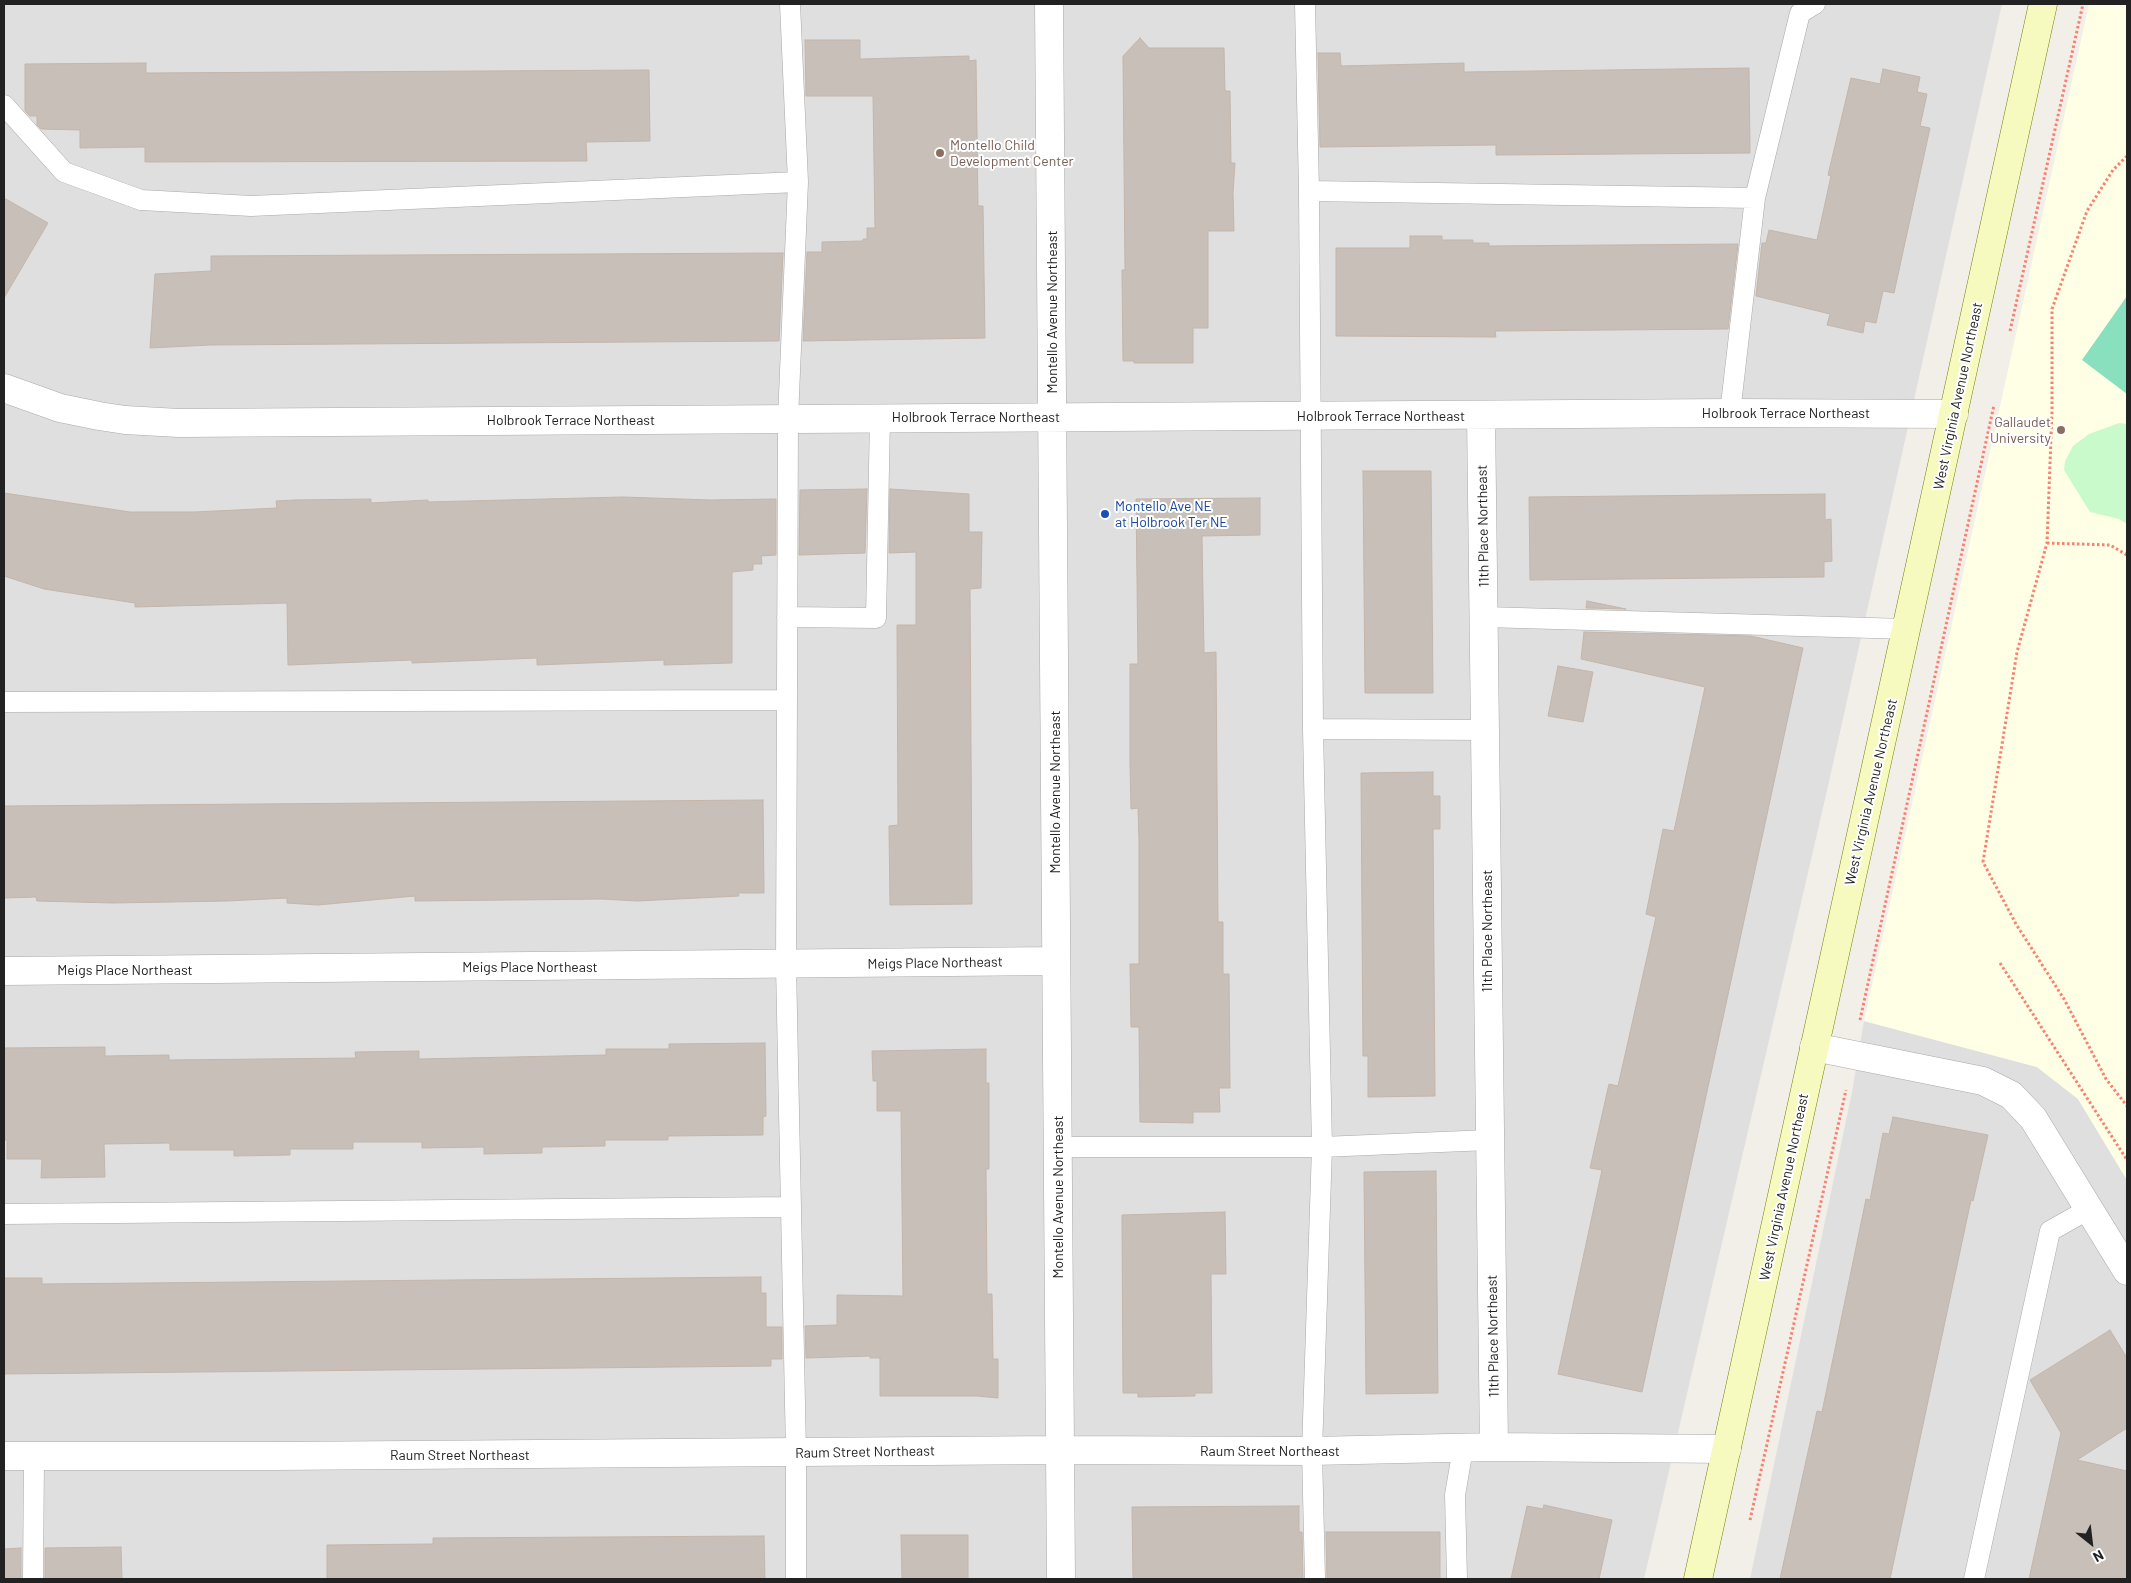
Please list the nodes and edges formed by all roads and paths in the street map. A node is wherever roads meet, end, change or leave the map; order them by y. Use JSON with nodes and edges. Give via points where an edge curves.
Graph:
{"nodes":[{"id":1,"x":790,"y":4,"type":"edge"},
{"id":2,"x":1049,"y":4,"type":"edge"},
{"id":3,"x":1305,"y":4,"type":"edge"},
{"id":4,"x":1815,"y":4,"type":"edge"},
{"id":5,"x":2043,"y":4,"type":"edge"},
{"id":6,"x":2083,"y":4,"type":"edge"},
{"id":7,"x":4,"y":106,"type":"edge"},
{"id":8,"x":2127,"y":156,"type":"edge"},
{"id":9,"x":798,"y":182,"type":"junction"},
{"id":10,"x":1309,"y":191,"type":"junction"},
{"id":11,"x":1754,"y":198,"type":"junction"},
{"id":12,"x":2008,"y":339,"type":"dead end"},
{"id":13,"x":4,"y":388,"type":"edge"},
{"id":14,"x":1996,"y":397,"type":"dead end"},
{"id":15,"x":1730,"y":412,"type":"junction"},
{"id":16,"x":1954,"y":414,"type":"junction"},
{"id":17,"x":1481,"y":415,"type":"junction"},
{"id":18,"x":1310,"y":416,"type":"junction"},
{"id":19,"x":1052,"y":417,"type":"junction"},
{"id":20,"x":880,"y":418,"type":"junction"},
{"id":21,"x":788,"y":419,"type":"junction"},
{"id":22,"x":2047,"y":543,"type":"junction"},
{"id":23,"x":2127,"y":555,"type":"edge"},
{"id":24,"x":787,"y":617,"type":"junction"},
{"id":25,"x":1484,"y":617,"type":"junction"},
{"id":26,"x":1907,"y":630,"type":"junction"},
{"id":27,"x":787,"y":700,"type":"junction"},
{"id":28,"x":4,"y":702,"type":"edge"},
{"id":29,"x":1313,"y":729,"type":"junction"},
{"id":30,"x":1485,"y":730,"type":"junction"},
{"id":31,"x":1056,"y":961,"type":"junction"},
{"id":32,"x":2000,"y":962,"type":"dead end"},
{"id":33,"x":786,"y":965,"type":"junction"},
{"id":34,"x":4,"y":971,"type":"edge"},
{"id":35,"x":1861,"y":1012,"type":"dead end"},
{"id":36,"x":1814,"y":1047,"type":"junction"},
{"id":37,"x":1845,"y":1096,"type":"dead end"},
{"id":38,"x":2127,"y":1106,"type":"edge"},
{"id":39,"x":1490,"y":1140,"type":"junction"},
{"id":40,"x":1058,"y":1147,"type":"junction"},
{"id":41,"x":1322,"y":1147,"type":"junction"},
{"id":42,"x":2127,"y":1160,"type":"edge"},
{"id":43,"x":792,"y":1206,"type":"junction"},
{"id":44,"x":2089,"y":1209,"type":"junction"},
{"id":45,"x":4,"y":1214,"type":"edge"},
{"id":46,"x":2127,"y":1271,"type":"edge"},
{"id":47,"x":1494,"y":1447,"type":"junction"},
{"id":48,"x":1462,"y":1448,"type":"junction"},
{"id":49,"x":1727,"y":1449,"type":"junction"},
{"id":50,"x":1059,"y":1450,"type":"junction"},
{"id":51,"x":1312,"y":1451,"type":"junction"},
{"id":52,"x":796,"y":1452,"type":"junction"},
{"id":53,"x":4,"y":1456,"type":"edge"},
{"id":54,"x":34,"y":1456,"type":"junction"},
{"id":55,"x":1749,"y":1522,"type":"dead end"},
{"id":56,"x":33,"y":1579,"type":"edge"},
{"id":57,"x":796,"y":1579,"type":"edge"},
{"id":58,"x":1061,"y":1579,"type":"edge"},
{"id":59,"x":1315,"y":1579,"type":"edge"},
{"id":60,"x":1457,"y":1579,"type":"edge"},
{"id":61,"x":1698,"y":1579,"type":"edge"},
{"id":62,"x":1974,"y":1579,"type":"edge"}],
"edges":[{"from":1,"to":9,"type":"lane"},
{"from":2,"to":19,"type":"street","name":"Montello Avenue Northeast"},
{"from":3,"to":10,"type":"lane"},
{"from":4,"to":11,"type":"lane","via":[[1800,13]]},
{"from":5,"to":16,"type":"street","name":"West Virginia Avenue Northeast"},
{"from":6,"to":12,"type":"path"},
{"from":7,"to":9,"type":"lane","via":[[64,172],[141,200],[251,206]]},
{"from":8,"to":22,"type":"path","via":[[2113,170],[2087,212],[2052,309]]},
{"from":9,"to":21,"type":"lane"},
{"from":10,"to":11,"type":"lane"},
{"from":10,"to":18,"type":"lane"},
{"from":11,"to":15,"type":"lane"},
{"from":13,"to":21,"type":"street","name":"Holbrook Terrace Northeast","via":[[60,408],[99,416],[179,423]]},
{"from":14,"to":35,"type":"path"},
{"from":15,"to":16,"type":"street","name":"Holbrook Terrace Northeast"},
{"from":15,"to":17,"type":"street","name":"Holbrook Terrace Northeast"},
{"from":16,"to":26,"type":"street","name":"West Virginia Avenue Northeast"},
{"from":17,"to":18,"type":"street","name":"Holbrook Terrace Northeast"},
{"from":17,"to":25,"type":"street","name":"11th Place Northeast"},
{"from":18,"to":19,"type":"street","name":"Holbrook Terrace Northeast"},
{"from":18,"to":29,"type":"lane"},
{"from":19,"to":20,"type":"street","name":"Holbrook Terrace Northeast"},
{"from":19,"to":31,"type":"street","name":"Montello Avenue Northeast"},
{"from":20,"to":21,"type":"street","name":"Holbrook Terrace Northeast"},
{"from":20,"to":24,"type":"lane","via":[[876,618]]},
{"from":21,"to":24,"type":"lane"},
{"from":22,"to":23,"type":"path","via":[[2110,545]]},
{"from":22,"to":38,"type":"path","via":[[2017,652],[1983,862],[2016,924],[2064,999],[2106,1079]]},
{"from":24,"to":27,"type":"lane"},
{"from":25,"to":26,"type":"lane"},
{"from":25,"to":30,"type":"street","name":"11th Place Northeast"},
{"from":26,"to":36,"type":"street","name":"West Virginia Avenue Northeast"},
{"from":27,"to":28,"type":"lane"},
{"from":27,"to":33,"type":"lane"},
{"from":29,"to":30,"type":"lane"},
{"from":29,"to":41,"type":"lane"},
{"from":30,"to":39,"type":"street","name":"11th Place Northeast"},
{"from":31,"to":33,"type":"street","name":"Meigs Place Northeast"},
{"from":31,"to":40,"type":"street","name":"Montello Avenue Northeast"},
{"from":32,"to":42,"type":"path"},
{"from":33,"to":34,"type":"street","name":"Meigs Place Northeast"},
{"from":33,"to":43,"type":"lane"},
{"from":36,"to":44,"type":"street","via":[[1984,1081],[1998,1087],[2011,1095],[2033,1118]]},
{"from":36,"to":49,"type":"street","name":"West Virginia Avenue Northeast"},
{"from":37,"to":55,"type":"path"},
{"from":39,"to":41,"type":"lane"},
{"from":39,"to":47,"type":"street","name":"11th Place Northeast"},
{"from":40,"to":41,"type":"lane"},
{"from":40,"to":50,"type":"street","name":"Montello Avenue Northeast"},
{"from":41,"to":51,"type":"lane"},
{"from":43,"to":45,"type":"lane"},
{"from":43,"to":52,"type":"lane"},
{"from":44,"to":46,"type":"street"},
{"from":44,"to":62,"type":"lane","via":[[2050,1231]]},
{"from":47,"to":48,"type":"street","name":"Raum Street Northeast"},
{"from":47,"to":49,"type":"street","name":"Raum Street Northeast"},
{"from":48,"to":51,"type":"street","name":"Raum Street Northeast"},
{"from":48,"to":60,"type":"lane","via":[[1456,1495]]},
{"from":49,"to":61,"type":"street","name":"West Virginia Avenue Northeast"},
{"from":50,"to":51,"type":"street","name":"Raum Street Northeast"},
{"from":50,"to":52,"type":"street","name":"Raum Street Northeast"},
{"from":50,"to":58,"type":"street","name":"Montello Avenue Northeast"},
{"from":51,"to":59,"type":"lane"},
{"from":52,"to":54,"type":"street","name":"Raum Street Northeast"},
{"from":52,"to":57,"type":"lane"},
{"from":53,"to":54,"type":"street","name":"Raum Street Northeast"},
{"from":54,"to":56,"type":"lane"}]}
